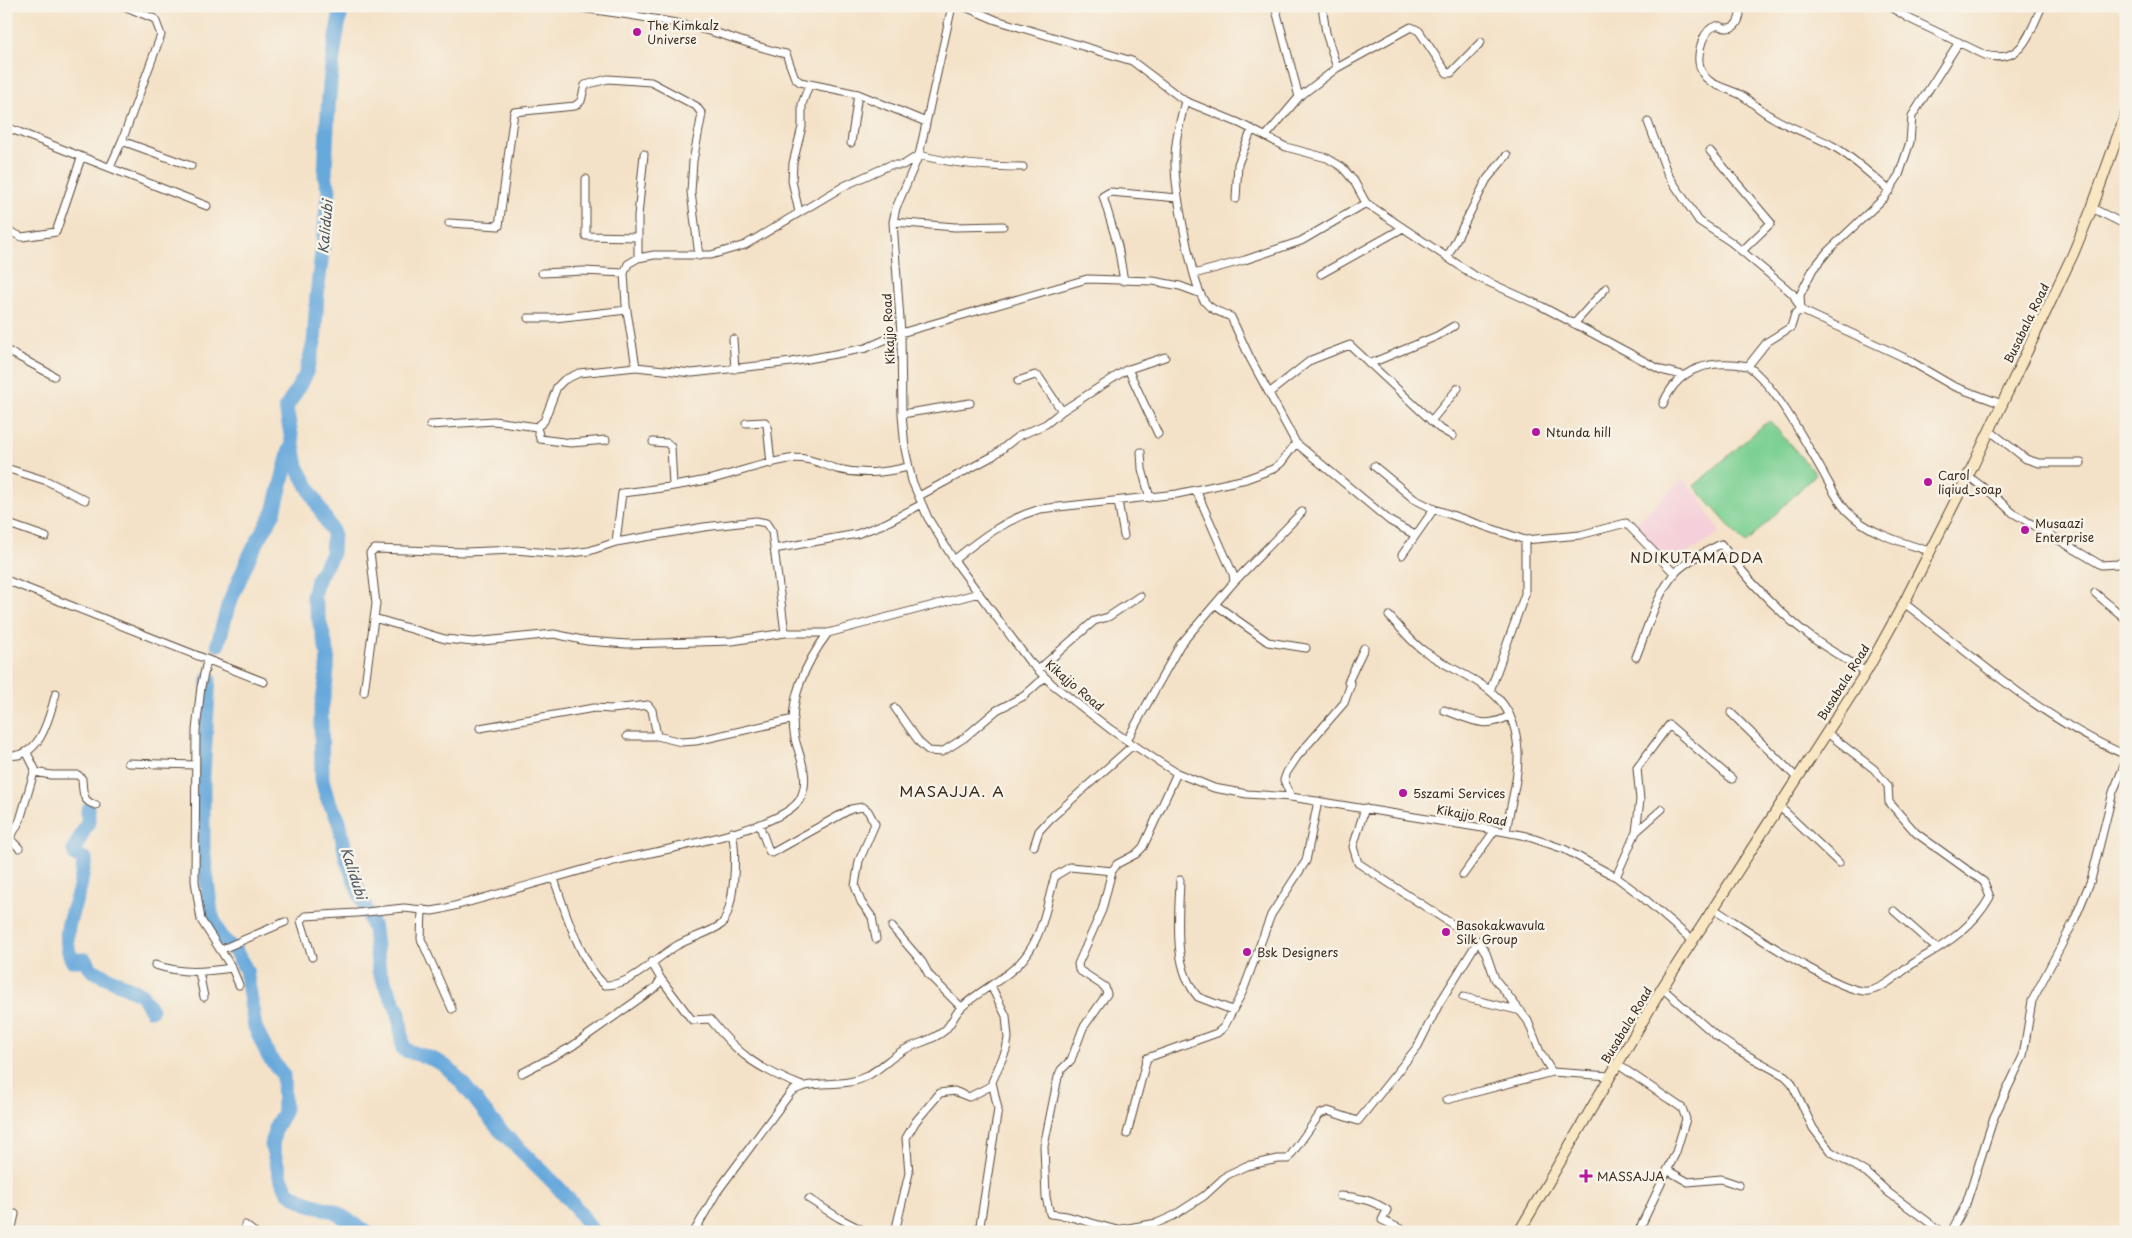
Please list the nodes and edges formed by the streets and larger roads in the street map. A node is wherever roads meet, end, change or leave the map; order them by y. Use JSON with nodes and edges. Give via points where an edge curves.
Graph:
{"nodes":[{"id":1,"x":124,"y":6,"type":"edge"},
{"id":2,"x":566,"y":6,"type":"edge"},
{"id":3,"x":952,"y":6,"type":"edge"},
{"id":4,"x":963,"y":6,"type":"edge"},
{"id":5,"x":1275,"y":6,"type":"edge"},
{"id":6,"x":1322,"y":6,"type":"edge"},
{"id":7,"x":1740,"y":6,"type":"edge"},
{"id":8,"x":1889,"y":6,"type":"edge"},
{"id":9,"x":2042,"y":6,"type":"edge"},
{"id":10,"x":1481,"y":42,"type":"dead end"},
{"id":11,"x":1958,"y":42,"type":"junction"},
{"id":12,"x":1337,"y":68,"type":"junction"},
{"id":13,"x":809,"y":84,"type":"junction"},
{"id":14,"x":858,"y":94,"type":"junction"},
{"id":15,"x":1299,"y":96,"type":"junction"},
{"id":16,"x":1185,"y":101,"type":"junction"},
{"id":17,"x":2126,"y":113,"type":"edge"},
{"id":18,"x":926,"y":122,"type":"junction"},
{"id":19,"x":1648,"y":122,"type":"dead end"},
{"id":20,"x":6,"y":127,"type":"edge"},
{"id":21,"x":1252,"y":130,"type":"junction"},
{"id":22,"x":1266,"y":136,"type":"junction"},
{"id":23,"x":122,"y":141,"type":"junction"},
{"id":24,"x":851,"y":143,"type":"dead end"},
{"id":25,"x":1710,"y":151,"type":"dead end"},
{"id":26,"x":644,"y":154,"type":"dead end"},
{"id":27,"x":919,"y":155,"type":"junction"},
{"id":28,"x":1507,"y":155,"type":"dead end"},
{"id":29,"x":80,"y":158,"type":"junction"},
{"id":30,"x":192,"y":166,"type":"dead end"},
{"id":31,"x":110,"y":167,"type":"junction"},
{"id":32,"x":1023,"y":167,"type":"dead end"},
{"id":33,"x":586,"y":178,"type":"dead end"},
{"id":34,"x":1890,"y":191,"type":"junction"},
{"id":35,"x":1178,"y":198,"type":"junction"},
{"id":36,"x":1236,"y":199,"type":"dead end"},
{"id":37,"x":1366,"y":203,"type":"junction"},
{"id":38,"x":207,"y":206,"type":"dead end"},
{"id":39,"x":2092,"y":208,"type":"junction"},
{"id":40,"x":799,"y":212,"type":"junction"},
{"id":41,"x":893,"y":222,"type":"junction"},
{"id":42,"x":450,"y":223,"type":"dead end"},
{"id":43,"x":2126,"y":225,"type":"edge"},
{"id":44,"x":1003,"y":226,"type":"dead end"},
{"id":45,"x":1403,"y":228,"type":"junction"},
{"id":46,"x":6,"y":230,"type":"edge"},
{"id":47,"x":638,"y":237,"type":"junction"},
{"id":48,"x":1742,"y":251,"type":"junction"},
{"id":49,"x":699,"y":256,"type":"junction"},
{"id":50,"x":1448,"y":256,"type":"junction"},
{"id":51,"x":638,"y":258,"type":"junction"},
{"id":52,"x":542,"y":273,"type":"dead end"},
{"id":53,"x":624,"y":273,"type":"junction"},
{"id":54,"x":1194,"y":274,"type":"junction"},
{"id":55,"x":1321,"y":274,"type":"dead end"},
{"id":56,"x":1124,"y":281,"type":"junction"},
{"id":57,"x":1606,"y":288,"type":"dead end"},
{"id":58,"x":1199,"y":293,"type":"junction"},
{"id":59,"x":627,"y":310,"type":"junction"},
{"id":60,"x":1801,"y":310,"type":"junction"},
{"id":61,"x":528,"y":318,"type":"dead end"},
{"id":62,"x":1574,"y":324,"type":"junction"},
{"id":63,"x":1454,"y":326,"type":"dead end"},
{"id":64,"x":901,"y":333,"type":"junction"},
{"id":65,"x":733,"y":339,"type":"dead end"},
{"id":66,"x":6,"y":350,"type":"edge"},
{"id":67,"x":1165,"y":356,"type":"dead end"},
{"id":68,"x":1369,"y":364,"type":"junction"},
{"id":69,"x":1748,"y":366,"type":"junction"},
{"id":70,"x":636,"y":368,"type":"junction"},
{"id":71,"x":735,"y":368,"type":"junction"},
{"id":72,"x":1128,"y":369,"type":"junction"},
{"id":73,"x":1682,"y":375,"type":"junction"},
{"id":74,"x":54,"y":376,"type":"dead end"},
{"id":75,"x":1018,"y":381,"type":"dead end"},
{"id":76,"x":1458,"y":388,"type":"dead end"},
{"id":77,"x":1269,"y":393,"type":"junction"},
{"id":78,"x":970,"y":402,"type":"dead end"},
{"id":79,"x":1662,"y":404,"type":"dead end"},
{"id":80,"x":2002,"y":404,"type":"junction"},
{"id":81,"x":1062,"y":410,"type":"junction"},
{"id":82,"x":902,"y":414,"type":"junction"},
{"id":83,"x":1431,"y":421,"type":"junction"},
{"id":84,"x":746,"y":423,"type":"dead end"},
{"id":85,"x":430,"y":425,"type":"dead end"},
{"id":86,"x":536,"y":427,"type":"junction"},
{"id":87,"x":1989,"y":430,"type":"junction"},
{"id":88,"x":1158,"y":434,"type":"dead end"},
{"id":89,"x":1454,"y":436,"type":"dead end"},
{"id":90,"x":606,"y":440,"type":"dead end"},
{"id":91,"x":653,"y":442,"type":"dead end"},
{"id":92,"x":1296,"y":443,"type":"junction"},
{"id":93,"x":1141,"y":452,"type":"dead end"},
{"id":94,"x":2081,"y":463,"type":"dead end"},
{"id":95,"x":771,"y":464,"type":"junction"},
{"id":96,"x":1374,"y":466,"type":"dead end"},
{"id":97,"x":908,"y":467,"type":"junction"},
{"id":98,"x":6,"y":468,"type":"edge"},
{"id":99,"x":1968,"y":476,"type":"junction"},
{"id":100,"x":673,"y":485,"type":"junction"},
{"id":101,"x":1196,"y":490,"type":"junction"},
{"id":102,"x":919,"y":496,"type":"junction"},
{"id":103,"x":1150,"y":498,"type":"junction"},
{"id":104,"x":85,"y":500,"type":"dead end"},
{"id":105,"x":1118,"y":501,"type":"junction"},
{"id":106,"x":922,"y":504,"type":"junction"},
{"id":107,"x":1434,"y":509,"type":"junction"},
{"id":108,"x":1302,"y":512,"type":"dead end"},
{"id":109,"x":6,"y":523,"type":"edge"},
{"id":110,"x":1415,"y":535,"type":"junction"},
{"id":111,"x":1124,"y":536,"type":"dead end"},
{"id":112,"x":46,"y":537,"type":"dead end"},
{"id":113,"x":1524,"y":540,"type":"junction"},
{"id":114,"x":616,"y":542,"type":"junction"},
{"id":115,"x":774,"y":548,"type":"junction"},
{"id":116,"x":1929,"y":551,"type":"junction"},
{"id":117,"x":1402,"y":555,"type":"dead end"},
{"id":118,"x":2126,"y":559,"type":"edge"},
{"id":119,"x":954,"y":560,"type":"junction"},
{"id":120,"x":1675,"y":574,"type":"junction"},
{"id":121,"x":6,"y":580,"type":"edge"},
{"id":122,"x":1234,"y":582,"type":"junction"},
{"id":123,"x":979,"y":593,"type":"junction"},
{"id":124,"x":2095,"y":593,"type":"dead end"},
{"id":125,"x":1140,"y":596,"type":"dead end"},
{"id":126,"x":1904,"y":603,"type":"junction"},
{"id":127,"x":1216,"y":605,"type":"junction"},
{"id":128,"x":1389,"y":616,"type":"dead end"},
{"id":129,"x":374,"y":618,"type":"junction"},
{"id":130,"x":2126,"y":619,"type":"edge"},
{"id":131,"x":786,"y":633,"type":"junction"},
{"id":132,"x":828,"y":633,"type":"junction"},
{"id":133,"x":1306,"y":648,"type":"dead end"},
{"id":134,"x":1364,"y":648,"type":"dead end"},
{"id":135,"x":1636,"y":657,"type":"dead end"},
{"id":136,"x":208,"y":661,"type":"junction"},
{"id":137,"x":1038,"y":670,"type":"junction"},
{"id":138,"x":1866,"y":672,"type":"junction"},
{"id":139,"x":1045,"y":677,"type":"junction"},
{"id":140,"x":264,"y":682,"type":"dead end"},
{"id":141,"x":1490,"y":691,"type":"junction"},
{"id":142,"x":364,"y":692,"type":"dead end"},
{"id":143,"x":56,"y":693,"type":"dead end"},
{"id":144,"x":895,"y":708,"type":"dead end"},
{"id":145,"x":1444,"y":710,"type":"dead end"},
{"id":146,"x":1731,"y":714,"type":"dead end"},
{"id":147,"x":1509,"y":716,"type":"junction"},
{"id":148,"x":794,"y":719,"type":"junction"},
{"id":149,"x":480,"y":728,"type":"dead end"},
{"id":150,"x":1826,"y":732,"type":"junction"},
{"id":151,"x":627,"y":736,"type":"dead end"},
{"id":152,"x":657,"y":736,"type":"junction"},
{"id":153,"x":1127,"y":740,"type":"junction"},
{"id":154,"x":1133,"y":745,"type":"junction"},
{"id":155,"x":27,"y":752,"type":"junction"},
{"id":156,"x":6,"y":755,"type":"edge"},
{"id":157,"x":2126,"y":755,"type":"edge"},
{"id":158,"x":2126,"y":762,"type":"edge"},
{"id":159,"x":128,"y":764,"type":"dead end"},
{"id":160,"x":195,"y":765,"type":"junction"},
{"id":161,"x":35,"y":772,"type":"junction"},
{"id":162,"x":1177,"y":773,"type":"junction"},
{"id":163,"x":1796,"y":778,"type":"junction"},
{"id":164,"x":1732,"y":779,"type":"dead end"},
{"id":165,"x":1291,"y":796,"type":"junction"},
{"id":166,"x":1318,"y":801,"type":"junction"},
{"id":167,"x":96,"y":806,"type":"dead end"},
{"id":168,"x":1779,"y":806,"type":"junction"},
{"id":169,"x":1365,"y":808,"type":"junction"},
{"id":170,"x":1662,"y":809,"type":"dead end"},
{"id":171,"x":759,"y":824,"type":"junction"},
{"id":172,"x":1495,"y":830,"type":"junction"},
{"id":173,"x":732,"y":832,"type":"junction"},
{"id":174,"x":1506,"y":832,"type":"junction"},
{"id":175,"x":1636,"y":832,"type":"junction"},
{"id":176,"x":1034,"y":846,"type":"dead end"},
{"id":177,"x":19,"y":848,"type":"dead end"},
{"id":178,"x":1839,"y":863,"type":"dead end"},
{"id":179,"x":1112,"y":871,"type":"junction"},
{"id":180,"x":1463,"y":876,"type":"dead end"},
{"id":181,"x":1616,"y":878,"type":"junction"},
{"id":182,"x":554,"y":880,"type":"junction"},
{"id":183,"x":1180,"y":880,"type":"dead end"},
{"id":184,"x":422,"y":909,"type":"junction"},
{"id":185,"x":1714,"y":909,"type":"junction"},
{"id":186,"x":1894,"y":910,"type":"dead end"},
{"id":187,"x":285,"y":922,"type":"dead end"},
{"id":188,"x":892,"y":927,"type":"dead end"},
{"id":189,"x":876,"y":939,"type":"dead end"},
{"id":190,"x":1478,"y":941,"type":"junction"},
{"id":191,"x":1693,"y":941,"type":"junction"},
{"id":192,"x":1937,"y":949,"type":"junction"},
{"id":193,"x":223,"y":950,"type":"junction"},
{"id":194,"x":312,"y":957,"type":"dead end"},
{"id":195,"x":651,"y":962,"type":"junction"},
{"id":196,"x":156,"y":965,"type":"dead end"},
{"id":197,"x":232,"y":968,"type":"junction"},
{"id":198,"x":199,"y":972,"type":"junction"},
{"id":199,"x":661,"y":979,"type":"junction"},
{"id":200,"x":239,"y":985,"type":"dead end"},
{"id":201,"x":991,"y":986,"type":"junction"},
{"id":202,"x":1662,"y":988,"type":"junction"},
{"id":203,"x":204,"y":997,"type":"dead end"},
{"id":204,"x":1463,"y":997,"type":"dead end"},
{"id":205,"x":962,"y":1007,"type":"junction"},
{"id":206,"x":452,"y":1009,"type":"dead end"},
{"id":207,"x":1232,"y":1010,"type":"junction"},
{"id":208,"x":1521,"y":1011,"type":"junction"},
{"id":209,"x":1617,"y":1064,"type":"junction"},
{"id":210,"x":1552,"y":1072,"type":"junction"},
{"id":211,"x":522,"y":1073,"type":"dead end"},
{"id":212,"x":1610,"y":1076,"type":"junction"},
{"id":213,"x":802,"y":1086,"type":"junction"},
{"id":214,"x":991,"y":1086,"type":"junction"},
{"id":215,"x":1446,"y":1100,"type":"dead end"},
{"id":216,"x":1127,"y":1134,"type":"dead end"},
{"id":217,"x":1667,"y":1170,"type":"junction"},
{"id":218,"x":1739,"y":1185,"type":"dead end"},
{"id":219,"x":1340,"y":1196,"type":"dead end"},
{"id":220,"x":809,"y":1199,"type":"dead end"},
{"id":221,"x":15,"y":1214,"type":"dead end"},
{"id":222,"x":245,"y":1225,"type":"dead end"},
{"id":223,"x":1117,"y":1231,"type":"edge"},
{"id":224,"x":11,"y":1232,"type":"edge"},
{"id":225,"x":254,"y":1232,"type":"edge"},
{"id":226,"x":694,"y":1232,"type":"edge"},
{"id":227,"x":866,"y":1232,"type":"edge"},
{"id":228,"x":896,"y":1232,"type":"edge"},
{"id":229,"x":979,"y":1232,"type":"edge"},
{"id":230,"x":1407,"y":1232,"type":"edge"},
{"id":231,"x":1518,"y":1232,"type":"edge"},
{"id":232,"x":1638,"y":1232,"type":"edge"},
{"id":233,"x":1942,"y":1232,"type":"edge"},
{"id":234,"x":1952,"y":1232,"type":"edge"}],
"edges":[{"from":1,"to":23,"type":"street","via":[[155,19],[161,35]]},
{"from":2,"to":13,"type":"street","via":[[629,13],[695,27],[786,54],[795,78]]},
{"from":3,"to":18,"type":"street","name":"Kikajjo Road"},
{"from":4,"to":16,"type":"street","via":[[996,20],[1132,61]]},
{"from":5,"to":15,"type":"street"},
{"from":6,"to":12,"type":"street"},
{"from":7,"to":34,"type":"street","via":[[1741,18],[1735,26],[1710,28],[1703,40],[1700,62],[1714,86],[1740,94],[1772,117],[1843,153]]},
{"from":8,"to":11,"type":"street"},
{"from":9,"to":11,"type":"street","via":[[2024,44],[2008,56],[1985,55]]},
{"from":10,"to":12,"type":"street","via":[[1447,74],[1412,26]]},
{"from":11,"to":34,"type":"street","via":[[1912,116],[1908,151]]},
{"from":12,"to":15,"type":"street"},
{"from":13,"to":14,"type":"street"},
{"from":13,"to":40,"type":"street","via":[[802,104],[802,126],[792,182]]},
{"from":14,"to":18,"type":"street"},
{"from":14,"to":24,"type":"street"},
{"from":15,"to":22,"type":"street"},
{"from":16,"to":21,"type":"street"},
{"from":16,"to":35,"type":"street","via":[[1176,136]]},
{"from":17,"to":39,"type":"street","name":"Busabala Road"},
{"from":18,"to":27,"type":"street","name":"Kikajjo Road"},
{"from":19,"to":48,"type":"street","via":[[1668,175],[1699,220]]},
{"from":20,"to":29,"type":"street"},
{"from":21,"to":22,"type":"street"},
{"from":21,"to":36,"type":"street","via":[[1238,164]]},
{"from":22,"to":37,"type":"street","via":[[1286,147],[1326,158],[1342,167]]},
{"from":23,"to":30,"type":"street"},
{"from":23,"to":31,"type":"street"},
{"from":25,"to":48,"type":"street","via":[[1772,224]]},
{"from":26,"to":47,"type":"street"},
{"from":27,"to":32,"type":"street","via":[[949,163]]},
{"from":27,"to":40,"type":"street","via":[[903,165],[890,165],[844,186]]},
{"from":27,"to":41,"type":"street","name":"Kikajjo Road"},
{"from":28,"to":50,"type":"street","via":[[1487,179]]},
{"from":29,"to":31,"type":"street"},
{"from":29,"to":46,"type":"street","via":[[56,232],[22,237]]},
{"from":31,"to":38,"type":"street"},
{"from":33,"to":47,"type":"street","via":[[586,236]]},
{"from":34,"to":60,"type":"street","via":[[1813,269],[1800,295]]},
{"from":35,"to":54,"type":"street"},
{"from":35,"to":56,"type":"street","via":[[1110,192],[1103,196],[1118,246]]},
{"from":37,"to":45,"type":"street"},
{"from":37,"to":54,"type":"street","via":[[1301,241]]},
{"from":39,"to":43,"type":"street"},
{"from":39,"to":80,"type":"street","name":"Busabala Road"},
{"from":40,"to":49,"type":"street","via":[[745,244]]},
{"from":41,"to":44,"type":"street","via":[[955,227]]},
{"from":41,"to":64,"type":"street","name":"Kikajjo Road"},
{"from":42,"to":49,"type":"street","via":[[497,227],[500,224],[514,112],[575,106],[581,101],[586,84],[604,80],[651,82],[696,106],[702,114],[691,192]]},
{"from":45,"to":50,"type":"street"},
{"from":45,"to":55,"type":"street"},
{"from":47,"to":51,"type":"street"},
{"from":48,"to":60,"type":"street","via":[[1793,294]]},
{"from":49,"to":51,"type":"street"},
{"from":50,"to":62,"type":"street","via":[[1475,276]]},
{"from":51,"to":53,"type":"street","via":[[628,264]]},
{"from":52,"to":53,"type":"street"},
{"from":53,"to":59,"type":"street"},
{"from":54,"to":58,"type":"street"},
{"from":56,"to":58,"type":"street","via":[[1153,281]]},
{"from":56,"to":64,"type":"street","via":[[1086,279]]},
{"from":57,"to":62,"type":"street"},
{"from":58,"to":77,"type":"street","via":[[1213,310],[1231,317]]},
{"from":59,"to":61,"type":"street"},
{"from":59,"to":70,"type":"street"},
{"from":60,"to":69,"type":"street","via":[[1795,314],[1791,326],[1767,342]]},
{"from":60,"to":80,"type":"street","via":[[1903,357],[1953,386]]},
{"from":62,"to":73,"type":"street","via":[[1661,370]]},
{"from":63,"to":68,"type":"street"},
{"from":64,"to":71,"type":"street","via":[[866,348],[792,362]]},
{"from":64,"to":82,"type":"street","name":"Kikajjo Road"},
{"from":65,"to":71,"type":"street"},
{"from":66,"to":74,"type":"street"},
{"from":67,"to":72,"type":"street"},
{"from":68,"to":77,"type":"street","via":[[1350,346],[1311,360]]},
{"from":68,"to":83,"type":"street"},
{"from":69,"to":73,"type":"street","via":[[1722,363]]},
{"from":69,"to":116,"type":"street","via":[[1802,435],[1848,512],[1882,535]]},
{"from":70,"to":71,"type":"street","via":[[692,373]]},
{"from":70,"to":86,"type":"street","via":[[579,373],[564,380],[552,397],[544,421]]},
{"from":72,"to":81,"type":"street"},
{"from":72,"to":88,"type":"street"},
{"from":73,"to":79,"type":"street"},
{"from":75,"to":81,"type":"street","via":[[1035,375],[1039,377]]},
{"from":76,"to":83,"type":"street"},
{"from":77,"to":92,"type":"street"},
{"from":78,"to":82,"type":"street"},
{"from":80,"to":87,"type":"street","name":"Busabala Road"},
{"from":81,"to":102,"type":"street","via":[[1046,424],[1017,437],[993,456]]},
{"from":82,"to":97,"type":"street","name":"Kikajjo Road"},
{"from":83,"to":89,"type":"street"},
{"from":84,"to":95,"type":"street","via":[[765,422],[767,425]]},
{"from":85,"to":86,"type":"street","via":[[494,421]]},
{"from":86,"to":90,"type":"street","via":[[540,439],[570,443]]},
{"from":87,"to":94,"type":"street","via":[[2026,459],[2039,463]]},
{"from":87,"to":99,"type":"street","name":"Busabala Road"},
{"from":91,"to":100,"type":"street","via":[[667,443],[671,447]]},
{"from":92,"to":101,"type":"street","via":[[1273,469],[1246,479]]},
{"from":92,"to":110,"type":"street","via":[[1390,521]]},
{"from":93,"to":103,"type":"street"},
{"from":95,"to":97,"type":"street","via":[[804,459],[879,474]]},
{"from":95,"to":100,"type":"street"},
{"from":96,"to":107,"type":"street","via":[[1414,499]]},
{"from":97,"to":102,"type":"street","name":"Kikajjo Road"},
{"from":98,"to":104,"type":"street","via":[[47,481]]},
{"from":99,"to":116,"type":"street","name":"Busabala Road"},
{"from":99,"to":118,"type":"street","via":[[2013,513],[2101,565],[2118,564]]},
{"from":100,"to":114,"type":"street","via":[[622,493]]},
{"from":101,"to":103,"type":"street"},
{"from":101,"to":122,"type":"street"},
{"from":102,"to":106,"type":"street","name":"Kikajjo Road"},
{"from":103,"to":105,"type":"street"},
{"from":105,"to":111,"type":"street"},
{"from":105,"to":119,"type":"street","via":[[1040,509],[1021,515],[986,534]]},
{"from":106,"to":115,"type":"street","via":[[857,534]]},
{"from":106,"to":119,"type":"street","name":"Kikajjo Road"},
{"from":107,"to":110,"type":"street"},
{"from":107,"to":113,"type":"street"},
{"from":108,"to":122,"type":"street"},
{"from":109,"to":112,"type":"street"},
{"from":110,"to":117,"type":"street"},
{"from":113,"to":120,"type":"street","via":[[1580,535],[1626,523]]},
{"from":113,"to":141,"type":"street","via":[[1525,594]]},
{"from":114,"to":115,"type":"street","via":[[756,521],[769,527]]},
{"from":114,"to":129,"type":"street","via":[[588,551],[562,554],[515,550],[375,549],[370,553],[376,595]]},
{"from":115,"to":131,"type":"street"},
{"from":116,"to":126,"type":"street","name":"Busabala Road"},
{"from":119,"to":123,"type":"street","name":"Kikajjo Road"},
{"from":120,"to":135,"type":"street","via":[[1666,587]]},
{"from":120,"to":138,"type":"street","via":[[1720,544],[1739,570],[1811,637]]},
{"from":121,"to":136,"type":"street"},
{"from":122,"to":127,"type":"street"},
{"from":123,"to":132,"type":"street"},
{"from":123,"to":137,"type":"street","name":"Kikajjo Road"},
{"from":124,"to":130,"type":"street"},
{"from":125,"to":137,"type":"street","via":[[1108,617],[1094,621]]},
{"from":126,"to":138,"type":"street","name":"Busabala Road"},
{"from":126,"to":157,"type":"street","via":[[2024,698]]},
{"from":127,"to":133,"type":"street","via":[[1268,642]]},
{"from":127,"to":153,"type":"street","via":[[1180,645]]},
{"from":128,"to":141,"type":"street","via":[[1424,651],[1474,678]]},
{"from":129,"to":131,"type":"street","via":[[445,639],[472,642],[554,634],[626,644],[732,641]]},
{"from":129,"to":142,"type":"street"},
{"from":131,"to":132,"type":"street"},
{"from":132,"to":148,"type":"street","via":[[803,672]]},
{"from":134,"to":165,"type":"street","via":[[1348,682],[1351,684],[1344,703],[1287,772],[1284,780]]},
{"from":136,"to":140,"type":"street"},
{"from":136,"to":160,"type":"street","via":[[201,686]]},
{"from":137,"to":139,"type":"street","name":"Kikajjo Road"},
{"from":138,"to":150,"type":"street","name":"Busabala Road"},
{"from":139,"to":144,"type":"street","via":[[1024,696],[997,710],[942,752],[929,751],[920,743]]},
{"from":139,"to":153,"type":"street","name":"Kikajjo Road"},
{"from":141,"to":147,"type":"street"},
{"from":143,"to":155,"type":"street","via":[[38,740]]},
{"from":145,"to":147,"type":"street","via":[[1486,724],[1497,723]]},
{"from":146,"to":163,"type":"street"},
{"from":147,"to":174,"type":"street","via":[[1516,734],[1518,769]]},
{"from":148,"to":152,"type":"street","via":[[709,740],[681,742]]},
{"from":148,"to":171,"type":"street","via":[[805,777],[800,799],[792,808]]},
{"from":149,"to":152,"type":"street","via":[[594,708],[648,705]]},
{"from":150,"to":163,"type":"street","name":"Busabala Road"},
{"from":150,"to":192,"type":"street","via":[[1874,769],[1888,786],[1889,802],[1916,833],[1984,882],[1988,889],[1990,897],[1980,913],[1953,940]]},
{"from":151,"to":152,"type":"street"},
{"from":153,"to":154,"type":"street","name":"Kikajjo Road"},
{"from":154,"to":162,"type":"street","name":"Kikajjo Road"},
{"from":154,"to":176,"type":"street","via":[[1049,820],[1039,831]]},
{"from":155,"to":156,"type":"street"},
{"from":155,"to":161,"type":"street"},
{"from":158,"to":234,"type":"street","via":[[2113,792],[2091,880],[2074,921],[2032,1001],[2023,1056],[1994,1117],[1966,1204]]},
{"from":159,"to":160,"type":"street"},
{"from":160,"to":193,"type":"street","via":[[195,881],[201,920]]},
{"from":161,"to":167,"type":"street","via":[[78,775],[82,779],[83,796]]},
{"from":161,"to":177,"type":"street","via":[[10,840]]},
{"from":162,"to":165,"type":"street","name":"Kikajjo Road","via":[[1214,788],[1247,794]]},
{"from":162,"to":179,"type":"street","via":[[1143,847],[1116,864]]},
{"from":163,"to":168,"type":"street","name":"Busabala Road"},
{"from":164,"to":175,"type":"street","via":[[1669,725],[1637,768],[1640,800]]},
{"from":165,"to":166,"type":"street","name":"Kikajjo Road"},
{"from":166,"to":169,"type":"street","name":"Kikajjo Road"},
{"from":166,"to":207,"type":"street","via":[[1306,861],[1271,915],[1243,992]]},
{"from":168,"to":178,"type":"street"},
{"from":168,"to":185,"type":"street","name":"Busabala Road"},
{"from":169,"to":172,"type":"street","name":"Kikajjo Road"},
{"from":169,"to":190,"type":"street","via":[[1352,847],[1358,863]]},
{"from":170,"to":175,"type":"street"},
{"from":171,"to":173,"type":"street"},
{"from":171,"to":189,"type":"street","via":[[772,853],[851,809],[868,811],[875,824],[859,861],[855,886],[872,917]]},
{"from":172,"to":174,"type":"street","name":"Kikajjo Road"},
{"from":172,"to":180,"type":"street"},
{"from":173,"to":182,"type":"street","via":[[708,842],[615,861]]},
{"from":173,"to":195,"type":"street","via":[[734,866],[726,918],[714,930],[677,945]]},
{"from":174,"to":181,"type":"street","name":"Kikajjo Road","via":[[1564,849]]},
{"from":175,"to":181,"type":"street"},
{"from":179,"to":201,"type":"street","via":[[1070,867],[1055,876],[1031,948],[1015,968]]},
{"from":179,"to":223,"type":"street","via":[[1102,910],[1078,967],[1108,990],[1083,1028],[1071,1060],[1058,1077],[1044,1160],[1050,1214]]},
{"from":181,"to":191,"type":"street","name":"Kikajjo Road"},
{"from":182,"to":184,"type":"street","via":[[443,909]]},
{"from":182,"to":195,"type":"street","via":[[583,954],[599,981],[605,985],[619,984]]},
{"from":183,"to":207,"type":"street","via":[[1178,939],[1186,976],[1198,997]]},
{"from":184,"to":194,"type":"street","via":[[413,907],[302,917]]},
{"from":184,"to":206,"type":"street","via":[[421,939]]},
{"from":185,"to":191,"type":"street","name":"Busabala Road"},
{"from":185,"to":192,"type":"street","via":[[1827,978],[1857,990],[1868,991],[1883,985]]},
{"from":186,"to":192,"type":"street"},
{"from":187,"to":193,"type":"street"},
{"from":188,"to":205,"type":"street","via":[[929,975]]},
{"from":190,"to":208,"type":"street","via":[[1495,979]]},
{"from":190,"to":223,"type":"street","via":[[1439,1004],[1418,1046],[1358,1120],[1328,1111],[1320,1114],[1288,1159],[1264,1162],[1227,1175],[1204,1196],[1173,1216],[1157,1223]]},
{"from":191,"to":202,"type":"street","name":"Busabala Road"},
{"from":193,"to":197,"type":"street"},
{"from":195,"to":199,"type":"street"},
{"from":196,"to":198,"type":"street","via":[[175,972]]},
{"from":197,"to":198,"type":"street"},
{"from":197,"to":200,"type":"street"},
{"from":198,"to":203,"type":"street"},
{"from":199,"to":211,"type":"street","via":[[656,987],[570,1047]]},
{"from":199,"to":213,"type":"street","via":[[692,1020],[710,1019],[739,1052],[765,1071]]},
{"from":201,"to":205,"type":"street"},
{"from":201,"to":214,"type":"street","via":[[1006,1016],[1008,1038]]},
{"from":202,"to":209,"type":"street","name":"Busabala Road"},
{"from":202,"to":233,"type":"street","via":[[1715,1035],[1785,1076],[1813,1128],[1830,1151],[1867,1173]]},
{"from":204,"to":208,"type":"street"},
{"from":205,"to":213,"type":"street","via":[[944,1032],[902,1051],[865,1077],[839,1084]]},
{"from":207,"to":216,"type":"street","via":[[1220,1032],[1147,1058]]},
{"from":208,"to":210,"type":"street"},
{"from":209,"to":212,"type":"street","name":"Busabala Road"},
{"from":209,"to":217,"type":"street","via":[[1682,1108],[1686,1120]]},
{"from":210,"to":212,"type":"street"},
{"from":210,"to":215,"type":"street"},
{"from":212,"to":231,"type":"street","name":"Busabala Road"},
{"from":213,"to":226,"type":"street","via":[[791,1092],[778,1107],[717,1192]]},
{"from":214,"to":228,"type":"street","via":[[969,1097],[954,1091],[940,1093],[916,1121],[906,1138],[909,1174]]},
{"from":214,"to":229,"type":"street","via":[[998,1109]]},
{"from":217,"to":218,"type":"street","via":[[1688,1182],[1721,1179]]},
{"from":217,"to":232,"type":"street"},
{"from":219,"to":230,"type":"street","via":[[1376,1203],[1387,1210],[1382,1220]]},
{"from":220,"to":227,"type":"street"},
{"from":221,"to":224,"type":"street"},
{"from":222,"to":225,"type":"street"}]}
